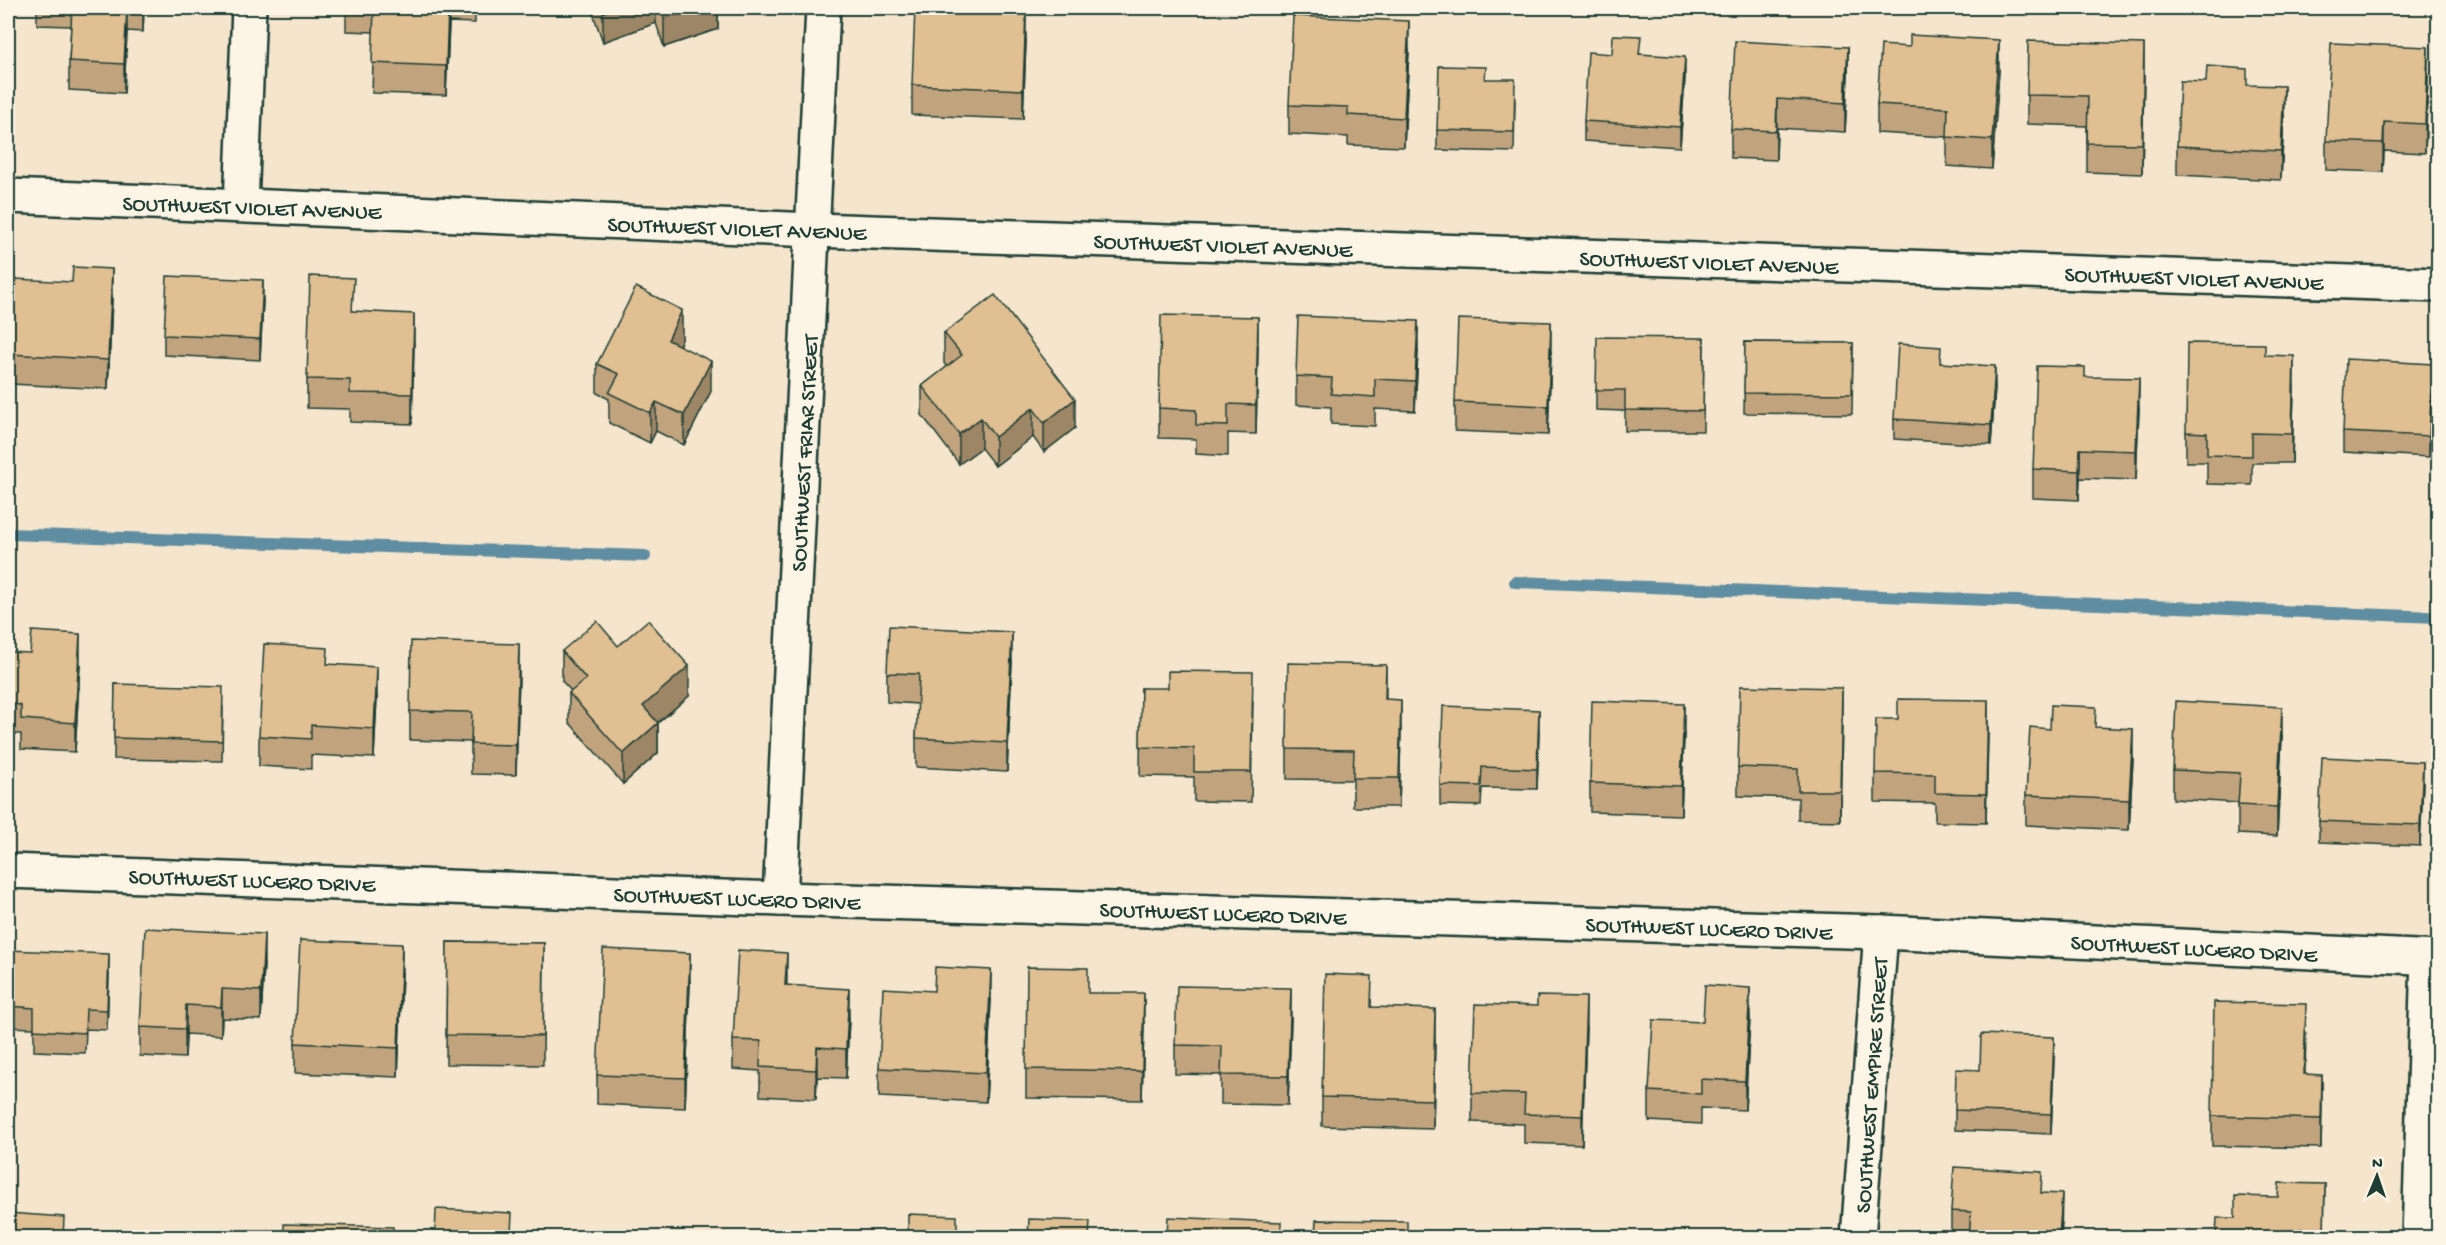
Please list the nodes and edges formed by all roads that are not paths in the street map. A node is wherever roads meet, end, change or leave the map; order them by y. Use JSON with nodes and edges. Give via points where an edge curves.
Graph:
{"nodes":[{"id":1,"x":249,"y":8,"type":"edge"},
{"id":2,"x":823,"y":8,"type":"edge"},
{"id":3,"x":8,"y":196,"type":"edge"},
{"id":4,"x":241,"y":205,"type":"junction"},
{"id":5,"x":814,"y":230,"type":"junction"},
{"id":6,"x":2439,"y":285,"type":"edge"},
{"id":7,"x":8,"y":871,"type":"edge"},
{"id":8,"x":780,"y":899,"type":"junction"},
{"id":9,"x":1881,"y":932,"type":"junction"},
{"id":10,"x":2433,"y":958,"type":"edge"},
{"id":11,"x":1858,"y":1238,"type":"edge"},
{"id":12,"x":2419,"y":1238,"type":"edge"}],
"edges":[{"from":1,"to":4,"type":"street"},
{"from":2,"to":5,"type":"street","name":"SOUTHWEST FRIAR STREET"},
{"from":3,"to":4,"type":"street","name":"SOUTHWEST VIOLET AVENUE"},
{"from":4,"to":5,"type":"street","name":"SOUTHWEST VIOLET AVENUE"},
{"from":5,"to":6,"type":"street","name":"SOUTHWEST VIOLET AVENUE"},
{"from":5,"to":8,"type":"street","name":"SOUTHWEST FRIAR STREET"},
{"from":7,"to":8,"type":"street","name":"SOUTHWEST LUCERO DRIVE"},
{"from":8,"to":9,"type":"street","name":"SOUTHWEST LUCERO DRIVE"},
{"from":9,"to":10,"type":"street","name":"SOUTHWEST LUCERO DRIVE"},
{"from":9,"to":11,"type":"street","name":"SOUTHWEST EMPIRE STREET"},
{"from":10,"to":12,"type":"street"}]}
